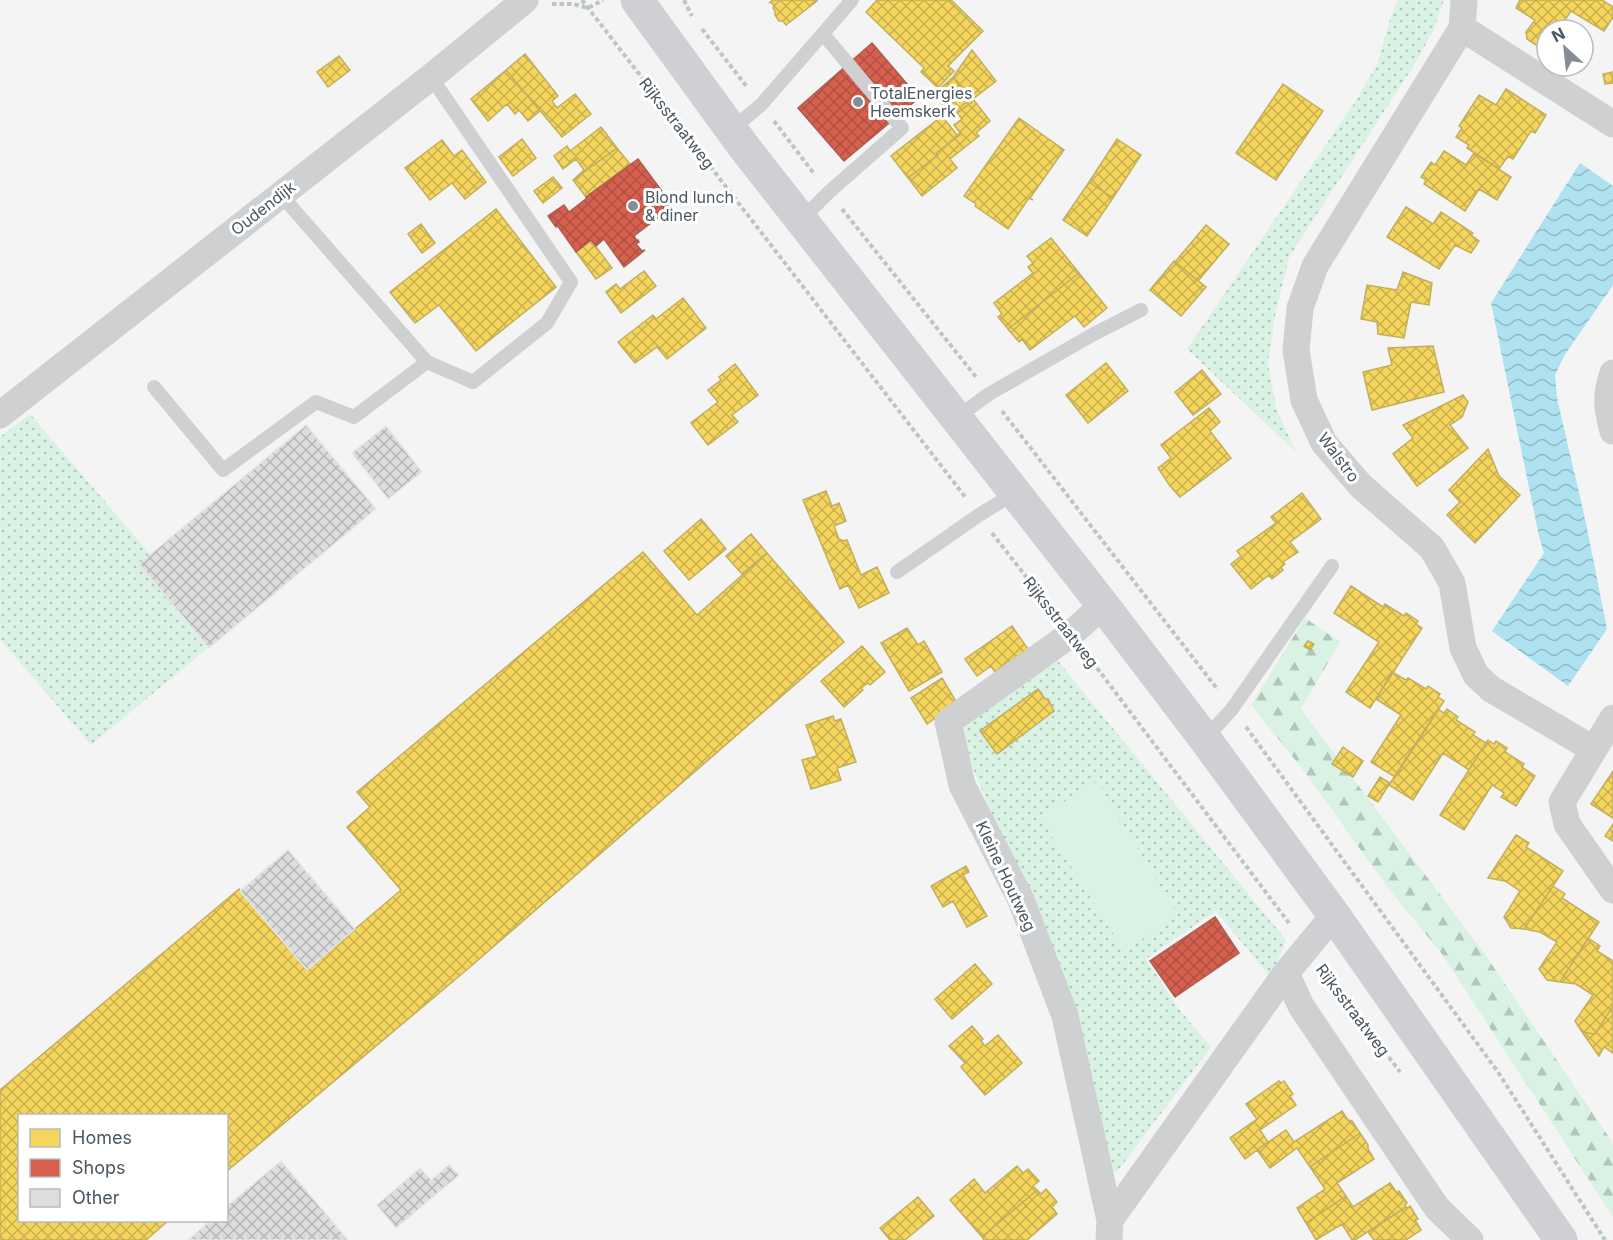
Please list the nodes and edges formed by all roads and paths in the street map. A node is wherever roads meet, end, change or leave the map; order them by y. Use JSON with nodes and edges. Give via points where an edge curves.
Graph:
{"nodes":[{"id":1,"x":525,"y":0,"type":"edge"},
{"id":2,"x":582,"y":0,"type":"edge"},
{"id":3,"x":603,"y":0,"type":"edge"},
{"id":4,"x":637,"y":0,"type":"edge"},
{"id":5,"x":684,"y":0,"type":"edge"},
{"id":6,"x":852,"y":0,"type":"edge"},
{"id":7,"x":1464,"y":0,"type":"edge"},
{"id":8,"x":588,"y":8,"type":"junction"},
{"id":9,"x":693,"y":16,"type":"dead end"},
{"id":10,"x":700,"y":25,"type":"dead end"},
{"id":11,"x":1462,"y":28,"type":"junction"},
{"id":12,"x":823,"y":34,"type":"junction"},
{"id":13,"x":431,"y":77,"type":"junction"},
{"id":14,"x":761,"y":105,"type":"junction"},
{"id":15,"x":1613,"y":124,"type":"edge"},
{"id":16,"x":731,"y":130,"type":"junction"},
{"id":17,"x":281,"y":195,"type":"junction"},
{"id":18,"x":801,"y":220,"type":"junction"},
{"id":19,"x":1141,"y":310,"type":"dead end"},
{"id":20,"x":428,"y":362,"type":"junction"},
{"id":21,"x":1613,"y":373,"type":"edge"},
{"id":22,"x":154,"y":387,"type":"dead end"},
{"id":23,"x":0,"y":415,"type":"edge"},
{"id":24,"x":956,"y":418,"type":"junction"},
{"id":25,"x":1613,"y":431,"type":"edge"},
{"id":26,"x":1015,"y":493,"type":"junction"},
{"id":27,"x":979,"y":515,"type":"junction"},
{"id":28,"x":1332,"y":566,"type":"dead end"},
{"id":29,"x":897,"y":572,"type":"dead end"},
{"id":30,"x":1103,"y":605,"type":"junction"},
{"id":31,"x":1071,"y":634,"type":"junction"},
{"id":32,"x":1613,"y":718,"type":"edge"},
{"id":33,"x":1205,"y":738,"type":"junction"},
{"id":34,"x":1593,"y":749,"type":"junction"},
{"id":35,"x":1613,"y":890,"type":"edge"},
{"id":36,"x":1334,"y":915,"type":"junction"},
{"id":37,"x":1307,"y":948,"type":"junction"},
{"id":38,"x":1286,"y":973,"type":"junction"},
{"id":39,"x":1404,"y":1077,"type":"dead end"},
{"id":40,"x":1110,"y":1230,"type":"edge"},
{"id":41,"x":1470,"y":1240,"type":"edge"},
{"id":42,"x":1561,"y":1240,"type":"edge"}],
"edges":[{"from":1,"to":13,"type":"street","name":"Oudendijk"},
{"from":2,"to":8,"type":"path","name":"Rijksstraatweg"},
{"from":3,"to":8,"type":"path"},
{"from":4,"to":16,"type":"main road"},
{"from":5,"to":9,"type":"path"},
{"from":6,"to":12,"type":"lane"},
{"from":7,"to":11,"type":"street","name":"Walstro"},
{"from":8,"to":27,"type":"path","name":"Rijksstraatweg"},
{"from":10,"to":14,"type":"path"},
{"from":11,"to":15,"type":"street"},
{"from":11,"to":34,"type":"street","name":"Walstro","via":[[1315,266],[1300,308],[1296,350],[1304,399],[1324,443],[1361,486],[1432,548],[1452,583],[1463,648],[1476,675],[1491,689]]},
{"from":12,"to":14,"type":"lane"},
{"from":12,"to":18,"type":"lane","via":[[902,128]]},
{"from":13,"to":17,"type":"street","name":"Oudendijk"},
{"from":13,"to":20,"type":"lane","via":[[571,282],[547,323],[473,382]]},
{"from":14,"to":16,"type":"lane"},
{"from":16,"to":18,"type":"main road"},
{"from":17,"to":20,"type":"lane"},
{"from":17,"to":23,"type":"street","name":"Oudendijk"},
{"from":18,"to":24,"type":"main road"},
{"from":19,"to":24,"type":"lane","via":[[989,394]]},
{"from":20,"to":22,"type":"lane","via":[[354,417],[316,402],[223,470]]},
{"from":21,"to":25,"type":"street","via":[[1607,390]]},
{"from":24,"to":26,"type":"main road"},
{"from":26,"to":27,"type":"lane"},
{"from":26,"to":30,"type":"main road"},
{"from":27,"to":29,"type":"lane"},
{"from":27,"to":31,"type":"path","name":"Rijksstraatweg"},
{"from":28,"to":33,"type":"lane","via":[[1232,709]]},
{"from":30,"to":31,"type":"street","name":"Kleine Houtweg"},
{"from":30,"to":33,"type":"main road"},
{"from":31,"to":37,"type":"path","name":"Rijksstraatweg"},
{"from":31,"to":40,"type":"street","name":"Kleine Houtweg","via":[[948,722],[962,785],[1021,900],[1065,1017]]},
{"from":32,"to":34,"type":"street"},
{"from":33,"to":36,"type":"main road"},
{"from":34,"to":35,"type":"street","via":[[1562,802],[1568,824]]},
{"from":36,"to":37,"type":"street","name":"Kleine Houtweg"},
{"from":36,"to":42,"type":"main road"},
{"from":37,"to":38,"type":"street","name":"Kleine Houtweg"},
{"from":37,"to":39,"type":"path","name":"Rijksstraatweg"},
{"from":38,"to":40,"type":"street","name":"Kleine Houtweg"},
{"from":38,"to":41,"type":"street","name":"Rijksstraatweg","via":[[1301,1006],[1437,1208]]}]}
